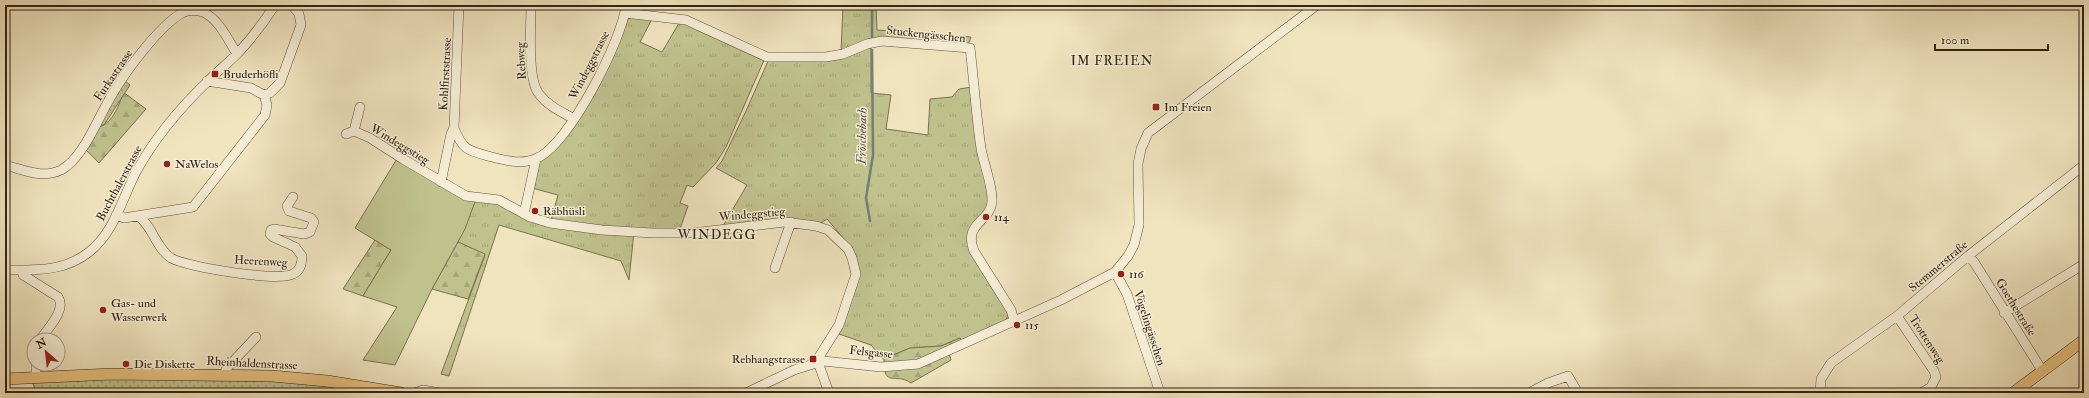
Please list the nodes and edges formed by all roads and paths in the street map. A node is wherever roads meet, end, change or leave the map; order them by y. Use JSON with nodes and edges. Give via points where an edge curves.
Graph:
{"nodes":[{"id":1,"x":275,"y":5,"type":"edge"},
{"id":2,"x":292,"y":5,"type":"edge"},
{"id":3,"x":459,"y":5,"type":"edge"},
{"id":4,"x":531,"y":5,"type":"edge"},
{"id":5,"x":1317,"y":5,"type":"edge"},
{"id":6,"x":626,"y":9,"type":"edge"},
{"id":7,"x":237,"y":54,"type":"junction"},
{"id":8,"x":207,"y":81,"type":"junction"},
{"id":9,"x":264,"y":95,"type":"junction"},
{"id":10,"x":360,"y":107,"type":"dead end"},
{"id":11,"x":574,"y":119,"type":"junction"},
{"id":12,"x":454,"y":128,"type":"junction"},
{"id":13,"x":536,"y":159,"type":"junction"},
{"id":14,"x":5,"y":165,"type":"edge"},
{"id":15,"x":2084,"y":166,"type":"edge"},
{"id":16,"x":441,"y":182,"type":"junction"},
{"id":17,"x":293,"y":197,"type":"dead end"},
{"id":18,"x":524,"y":214,"type":"junction"},
{"id":19,"x":116,"y":215,"type":"junction"},
{"id":20,"x":138,"y":216,"type":"junction"},
{"id":21,"x":791,"y":222,"type":"junction"},
{"id":22,"x":1968,"y":256,"type":"junction"},
{"id":23,"x":2084,"y":264,"type":"edge"},
{"id":24,"x":775,"y":268,"type":"dead end"},
{"id":25,"x":5,"y":270,"type":"edge"},
{"id":26,"x":22,"y":270,"type":"junction"},
{"id":27,"x":1115,"y":272,"type":"junction"},
{"id":28,"x":2004,"y":313,"type":"junction"},
{"id":29,"x":1897,"y":316,"type":"junction"},
{"id":30,"x":1014,"y":320,"type":"junction"},
{"id":31,"x":45,"y":332,"type":"edge"},
{"id":32,"x":256,"y":338,"type":"dead end"},
{"id":33,"x":2084,"y":340,"type":"edge"},
{"id":34,"x":818,"y":362,"type":"junction"},
{"id":35,"x":36,"y":372,"type":"edge"},
{"id":36,"x":2043,"y":372,"type":"junction"},
{"id":37,"x":225,"y":375,"type":"junction"},
{"id":38,"x":36,"y":377,"type":"junction"},
{"id":39,"x":5,"y":379,"type":"edge"},
{"id":40,"x":401,"y":393,"type":"edge"},
{"id":41,"x":414,"y":393,"type":"edge"},
{"id":42,"x":440,"y":393,"type":"edge"},
{"id":43,"x":746,"y":393,"type":"edge"},
{"id":44,"x":829,"y":393,"type":"edge"},
{"id":45,"x":1160,"y":393,"type":"edge"},
{"id":46,"x":1529,"y":393,"type":"edge"},
{"id":47,"x":1578,"y":393,"type":"edge"},
{"id":48,"x":1820,"y":393,"type":"edge"},
{"id":49,"x":1921,"y":393,"type":"edge"},
{"id":50,"x":2012,"y":393,"type":"edge"}],
"edges":[{"from":1,"to":7,"type":"street","name":"Buchthalerstrasse"},
{"from":2,"to":9,"type":"street","via":[[299,14],[301,25],[280,83]]},
{"from":3,"to":12,"type":"street","name":"Kohlfirststrasse"},
{"from":4,"to":11,"type":"street","name":"Rebweg","via":[[532,79],[538,94],[550,106]]},
{"from":5,"to":27,"type":"street","via":[[1148,133],[1138,164],[1139,225],[1134,245]]},
{"from":6,"to":11,"type":"street","name":"Windeggstrasse","via":[[618,35],[595,87]]},
{"from":6,"to":30,"type":"street","name":"Stuckengässchen","via":[[686,20],[767,57],[826,57],[882,41],[970,48],[982,149],[992,204],[973,230],[970,241],[1011,310]]},
{"from":7,"to":8,"type":"street","name":"Buchthalerstrasse"},
{"from":7,"to":14,"type":"street","name":"Furkastrasse","via":[[223,31],[211,18],[202,12],[192,10],[182,13],[142,52],[115,90],[85,143],[69,165],[59,171],[39,175]]},
{"from":8,"to":9,"type":"street","via":[[251,88]]},
{"from":8,"to":19,"type":"street","name":"Buchthalerstrasse","via":[[182,107],[153,145],[136,172]]},
{"from":9,"to":20,"type":"street","via":[[267,105],[265,115],[193,207]]},
{"from":10,"to":16,"type":"street","name":"Windeggstieg","via":[[350,133],[370,138]]},
{"from":11,"to":13,"type":"street","name":"Windeggstrasse","via":[[560,138]]},
{"from":12,"to":13,"type":"street","name":"Kohlfirststrasse","via":[[460,142],[471,152],[514,162]]},
{"from":12,"to":16,"type":"street","name":"Windeggstieg"},
{"from":13,"to":18,"type":"street"},
{"from":15,"to":22,"type":"street","name":"Stemmerstraße"},
{"from":16,"to":18,"type":"street","name":"Windeggstieg","via":[[466,196],[499,200]]},
{"from":17,"to":20,"type":"street","name":"Heerenweg","via":[[287,206],[289,211],[311,218],[314,222],[310,232],[304,234],[271,230],[270,234],[273,237],[296,247],[302,256],[299,269],[294,274],[286,276],[190,266],[161,250],[144,220]]},
{"from":18,"to":21,"type":"street","name":"Windeggstieg","via":[[566,226],[654,234],[693,233],[728,227]]},
{"from":19,"to":20,"type":"street","via":[[124,218]]},
{"from":19,"to":26,"type":"street","name":"Buchthalerstrasse","via":[[100,242],[78,260],[52,268]]},
{"from":21,"to":24,"type":"street"},
{"from":21,"to":34,"type":"street","name":"Windeggstieg","via":[[828,230],[848,249],[856,274],[839,325]]},
{"from":22,"to":28,"type":"street","name":"Goethestraße"},
{"from":22,"to":29,"type":"street","name":"Stemmerstraße"},
{"from":23,"to":28,"type":"street"},
{"from":25,"to":26,"type":"street","name":"Buchthalerstrasse"},
{"from":26,"to":31,"type":"street","via":[[24,275],[61,301],[60,309]]},
{"from":27,"to":30,"type":"street","name":"Felsgasse","via":[[1061,300]]},
{"from":27,"to":45,"type":"street","name":"Vögelingässchen","via":[[1127,294]]},
{"from":28,"to":36,"type":"street","name":"Goethestraße"},
{"from":29,"to":48,"type":"street","name":"Stemmerstraße","via":[[1831,363],[1821,379]]},
{"from":29,"to":49,"type":"street","name":"Trottenweg","via":[[1936,377],[1931,386]]},
{"from":30,"to":34,"type":"street","name":"Felsgasse","via":[[918,364],[881,367],[829,360]]},
{"from":32,"to":37,"type":"street","via":[[226,369]]},
{"from":33,"to":36,"type":"main road"},
{"from":34,"to":43,"type":"street","name":"Felsgasse","via":[[794,370]]},
{"from":34,"to":44,"type":"street"},
{"from":35,"to":38,"type":"street"},
{"from":36,"to":50,"type":"main road"},
{"from":37,"to":38,"type":"main road","name":"Rheinhaldenstrasse","via":[[119,374]]},
{"from":37,"to":40,"type":"main road","name":"Rheinhaldenstrasse","via":[[327,381]]},
{"from":38,"to":39,"type":"main road","name":"Rheinhaldenstrasse"},
{"from":41,"to":42,"type":"street","via":[[423,390]]},
{"from":46,"to":47,"type":"street","via":[[1568,376]]}]}
